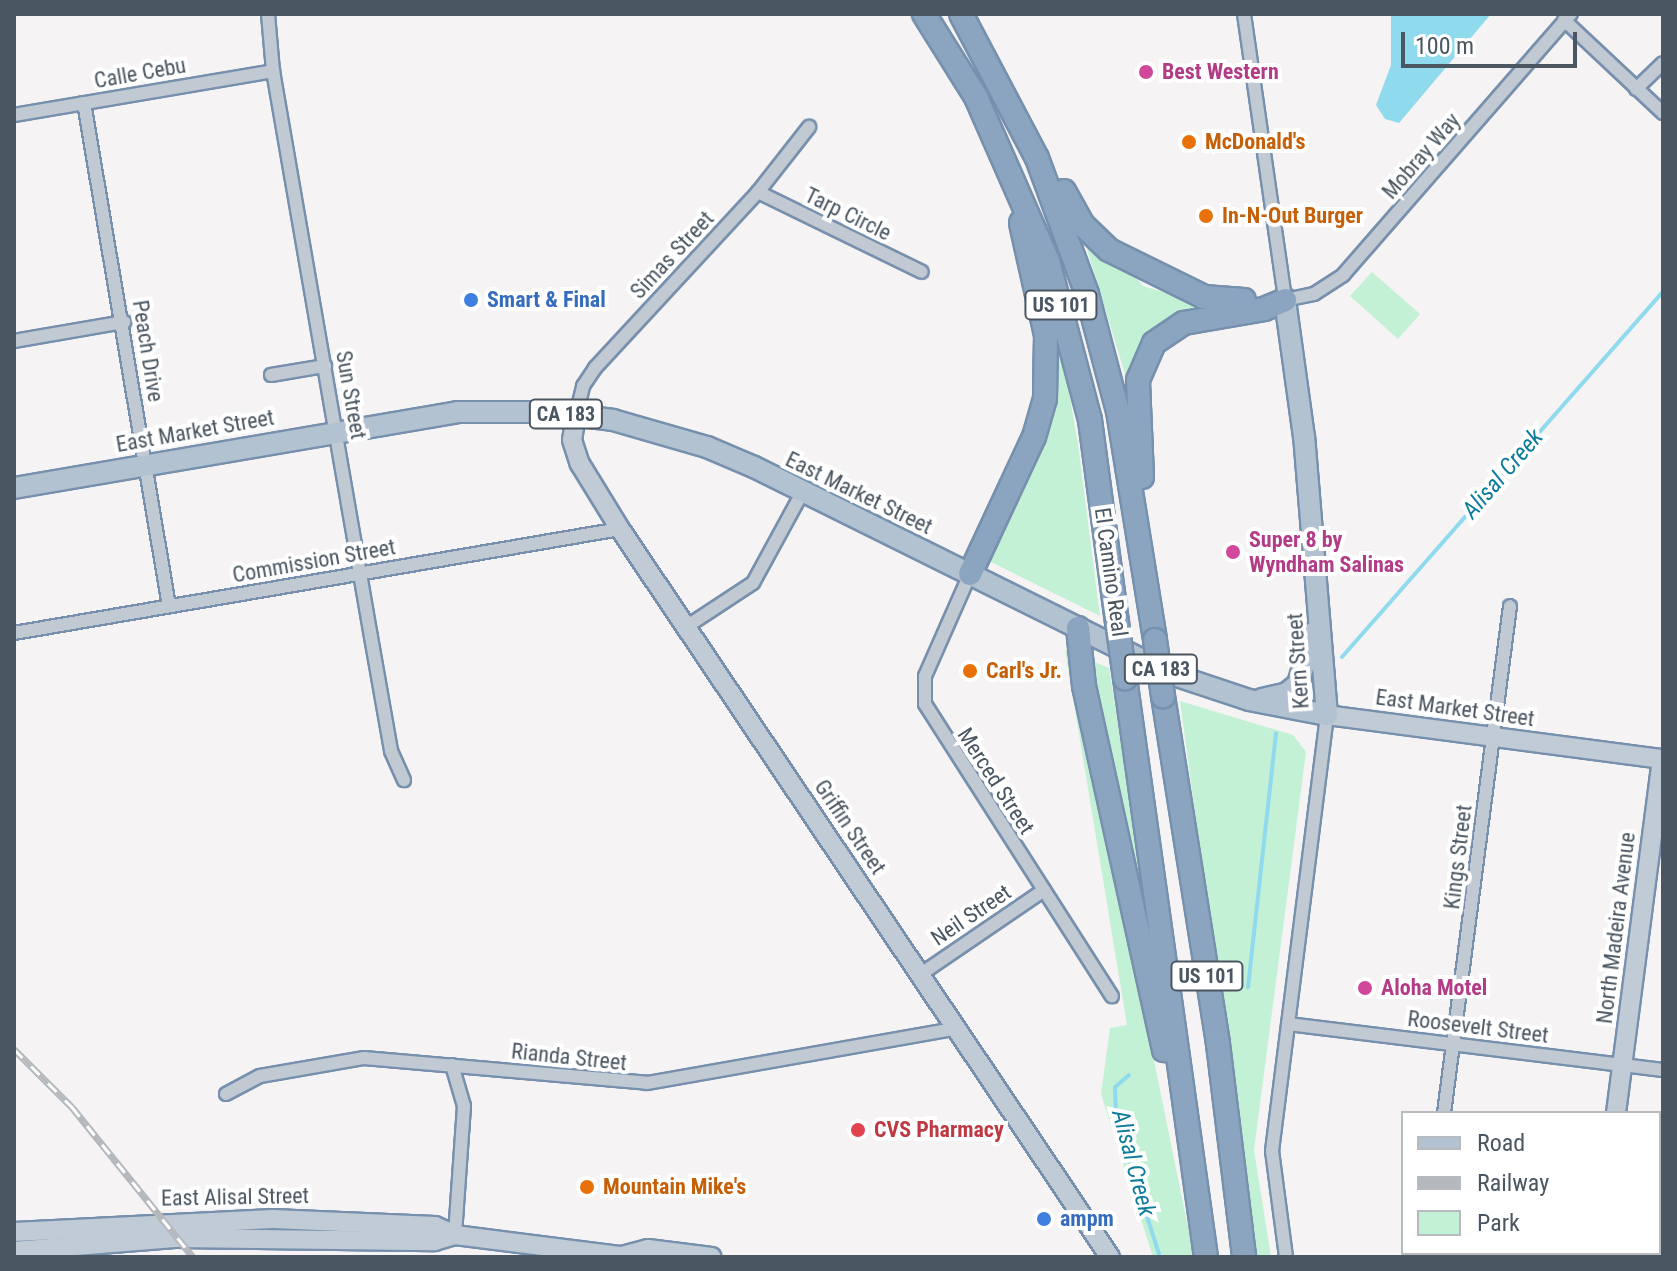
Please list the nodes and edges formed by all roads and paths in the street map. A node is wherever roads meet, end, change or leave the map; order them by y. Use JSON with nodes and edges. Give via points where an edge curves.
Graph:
{"nodes":[{"id":1,"x":268,"y":14,"type":"edge"},
{"id":2,"x":924,"y":14,"type":"edge"},
{"id":3,"x":961,"y":14,"type":"edge"},
{"id":4,"x":1244,"y":14,"type":"edge"},
{"id":5,"x":1567,"y":17,"type":"edge"},
{"id":6,"x":1663,"y":63,"type":"edge"},
{"id":7,"x":273,"y":71,"type":"junction"},
{"id":8,"x":1636,"y":89,"type":"junction"},
{"id":9,"x":84,"y":103,"type":"junction"},
{"id":10,"x":1663,"y":113,"type":"edge"},
{"id":11,"x":14,"y":115,"type":"edge"},
{"id":12,"x":1018,"y":117,"type":"junction"},
{"id":13,"x":809,"y":127,"type":"dead end"},
{"id":14,"x":1013,"y":183,"type":"junction"},
{"id":15,"x":758,"y":192,"type":"junction"},
{"id":16,"x":922,"y":272,"type":"dead end"},
{"id":17,"x":1285,"y":300,"type":"junction"},
{"id":18,"x":124,"y":322,"type":"junction"},
{"id":19,"x":14,"y":341,"type":"edge"},
{"id":20,"x":325,"y":366,"type":"junction"},
{"id":21,"x":271,"y":375,"type":"dead end"},
{"id":22,"x":576,"y":415,"type":"junction"},
{"id":23,"x":336,"y":430,"type":"junction"},
{"id":24,"x":146,"y":463,"type":"junction"},
{"id":25,"x":14,"y":488,"type":"edge"},
{"id":26,"x":802,"y":493,"type":"junction"},
{"id":27,"x":620,"y":529,"type":"junction"},
{"id":28,"x":360,"y":574,"type":"junction"},
{"id":29,"x":970,"y":574,"type":"junction"},
{"id":30,"x":1147,"y":590,"type":"junction"},
{"id":31,"x":169,"y":606,"type":"junction"},
{"id":32,"x":1510,"y":606,"type":"dead end"},
{"id":33,"x":1318,"y":616,"type":"junction"},
{"id":34,"x":686,"y":627,"type":"junction"},
{"id":35,"x":1078,"y":628,"type":"junction"},
{"id":36,"x":14,"y":633,"type":"edge"},
{"id":37,"x":1249,"y":700,"type":"junction"},
{"id":38,"x":1327,"y":715,"type":"junction"},
{"id":39,"x":1493,"y":739,"type":"junction"},
{"id":40,"x":1663,"y":756,"type":"edge"},
{"id":41,"x":404,"y":780,"type":"dead end"},
{"id":42,"x":1044,"y":890,"type":"junction"},
{"id":43,"x":921,"y":974,"type":"junction"},
{"id":44,"x":1112,"y":996,"type":"dead end"},
{"id":45,"x":1288,"y":1024,"type":"junction"},
{"id":46,"x":958,"y":1028,"type":"junction"},
{"id":47,"x":1454,"y":1044,"type":"junction"},
{"id":48,"x":452,"y":1065,"type":"junction"},
{"id":49,"x":1622,"y":1065,"type":"junction"},
{"id":50,"x":1663,"y":1070,"type":"edge"},
{"id":51,"x":226,"y":1094,"type":"dead end"},
{"id":52,"x":1444,"y":1111,"type":"edge"},
{"id":53,"x":1616,"y":1111,"type":"edge"},
{"id":54,"x":1190,"y":1139,"type":"junction"},
{"id":55,"x":14,"y":1232,"type":"edge"},
{"id":56,"x":455,"y":1235,"type":"junction"},
{"id":57,"x":502,"y":1249,"type":"edge"},
{"id":58,"x":14,"y":1251,"type":"edge"},
{"id":59,"x":623,"y":1256,"type":"edge"},
{"id":60,"x":711,"y":1257,"type":"edge"},
{"id":61,"x":1110,"y":1257,"type":"edge"},
{"id":62,"x":1206,"y":1257,"type":"edge"},
{"id":63,"x":1244,"y":1257,"type":"edge"},
{"id":64,"x":1286,"y":1257,"type":"edge"}],
"edges":[{"from":1,"to":7,"type":"street","name":"Sun Street"},
{"from":2,"to":14,"type":"highway","name":"El Camino Real","number":"US 101","via":[[973,90]]},
{"from":3,"to":12,"type":"highway","name":"El Camino Real","number":"US 101"},
{"from":4,"to":17,"type":"street","name":"Kern Street"},
{"from":5,"to":8,"type":"street"},
{"from":5,"to":17,"type":"street","name":"Mobray Way","via":[[1343,275],[1314,294]]},
{"from":6,"to":8,"type":"street"},
{"from":7,"to":9,"type":"street","name":"Calle Cebu"},
{"from":7,"to":20,"type":"street","name":"Sun Street"},
{"from":8,"to":10,"type":"street"},
{"from":9,"to":11,"type":"street","name":"Calle Cebu"},
{"from":9,"to":18,"type":"street","name":"Peach Drive"},
{"from":12,"to":17,"type":"highway","via":[[1042,147],[1083,225],[1109,250],[1204,297]]},
{"from":12,"to":30,"type":"highway","name":"El Camino Real","number":"US 101","via":[[1063,223],[1098,331],[1118,411]]},
{"from":13,"to":15,"type":"street","name":"Simas Street"},
{"from":14,"to":29,"type":"highway","via":[[1046,335],[1047,378],[1034,437]]},
{"from":14,"to":54,"type":"highway","name":"El Camino Real","number":"US 101","bridge":true,"via":[[1048,261],[1090,420]]},
{"from":15,"to":16,"type":"street","name":"Tarp Circle"},
{"from":15,"to":22,"type":"street","name":"Simas Street","via":[[595,368],[583,386]]},
{"from":17,"to":30,"type":"highway","via":[[1174,327],[1154,343],[1141,365],[1137,389]]},
{"from":17,"to":33,"type":"main road","name":"Kern Street","via":[[1299,393]]},
{"from":18,"to":19,"type":"street"},
{"from":18,"to":24,"type":"street","name":"Peach Drive"},
{"from":20,"to":21,"type":"street"},
{"from":20,"to":23,"type":"street","name":"Sun Street"},
{"from":22,"to":23,"type":"main road","name":"East Market Street","number":"CA 183","via":[[457,412]]},
{"from":22,"to":26,"type":"main road","name":"East Market Street","number":"CA 183","via":[[644,427],[707,447]]},
{"from":22,"to":27,"type":"main road","name":"Griffin Street","via":[[572,440],[580,464]]},
{"from":23,"to":24,"type":"main road","name":"East Market Street","number":"CA 183"},
{"from":23,"to":28,"type":"street","name":"Sun Street"},
{"from":24,"to":25,"type":"main road","name":"East Market Street","number":"CA 183"},
{"from":24,"to":31,"type":"street","name":"Peach Drive"},
{"from":26,"to":29,"type":"main road","name":"East Market Street","number":"CA 183"},
{"from":26,"to":34,"type":"street","via":[[753,583]]},
{"from":27,"to":28,"type":"street","name":"Commission Street"},
{"from":27,"to":34,"type":"main road","name":"Griffin Street"},
{"from":28,"to":31,"type":"street","name":"Commission Street"},
{"from":28,"to":41,"type":"street","name":"Sun Street","via":[[391,751]]},
{"from":29,"to":35,"type":"main road","name":"East Market Street","number":"CA 183"},
{"from":29,"to":42,"type":"street","name":"Merced Street","via":[[925,676],[925,704]]},
{"from":30,"to":63,"type":"highway","name":"El Camino Real","number":"US 101","bridge":true,"via":[[1218,1044]]},
{"from":31,"to":36,"type":"street","name":"Commission Street"},
{"from":32,"to":39,"type":"street","name":"Kings Street"},
{"from":33,"to":37,"type":"main road","via":[[1295,688]]},
{"from":33,"to":38,"type":"main road","name":"Kern Street"},
{"from":34,"to":43,"type":"main road","name":"Griffin Street"},
{"from":35,"to":37,"type":"main road","name":"East Market Street","number":"CA 183","via":[[1171,674]]},
{"from":35,"to":54,"type":"highway","via":[[1084,686],[1174,1103]]},
{"from":37,"to":38,"type":"main road","name":"East Market Street","number":"CA 183"},
{"from":38,"to":39,"type":"main road","name":"East Market Street"},
{"from":38,"to":45,"type":"street","name":"Kern Street"},
{"from":39,"to":40,"type":"main road","name":"East Market Street"},
{"from":39,"to":47,"type":"street","name":"Kings Street"},
{"from":40,"to":49,"type":"main road","name":"North Madeira Avenue"},
{"from":42,"to":43,"type":"street","name":"Neil Street"},
{"from":42,"to":44,"type":"street","name":"Merced Street"},
{"from":43,"to":46,"type":"main road","name":"Griffin Street"},
{"from":45,"to":47,"type":"street","name":"Roosevelt Street"},
{"from":45,"to":64,"type":"street","name":"Kern Street","via":[[1271,1160]]},
{"from":46,"to":48,"type":"street","name":"Rianda Street","via":[[647,1083]]},
{"from":46,"to":61,"type":"main road","name":"Griffin Street"},
{"from":47,"to":49,"type":"street","name":"Roosevelt Street"},
{"from":47,"to":52,"type":"street","name":"Kings Street"},
{"from":48,"to":51,"type":"street","name":"Rianda Street","via":[[364,1058],[260,1076]]},
{"from":48,"to":56,"type":"street","via":[[464,1106]]},
{"from":49,"to":50,"type":"street","name":"Roosevelt Street"},
{"from":49,"to":53,"type":"main road","name":"North Madeira Avenue"},
{"from":54,"to":62,"type":"highway","name":"El Camino Real","number":"US 101"},
{"from":55,"to":56,"type":"main road","name":"East Alisal Street","via":[[273,1219],[435,1226]]},
{"from":56,"to":57,"type":"main road","name":"East Alisal Street"},
{"from":56,"to":58,"type":"main road","name":"East Alisal Street","via":[[435,1241],[177,1238]]},
{"from":57,"to":59,"type":"main road","name":"East Alisal Street"},
{"from":59,"to":60,"type":"main road","name":"East Alisal Street","via":[[648,1249]]}]}
